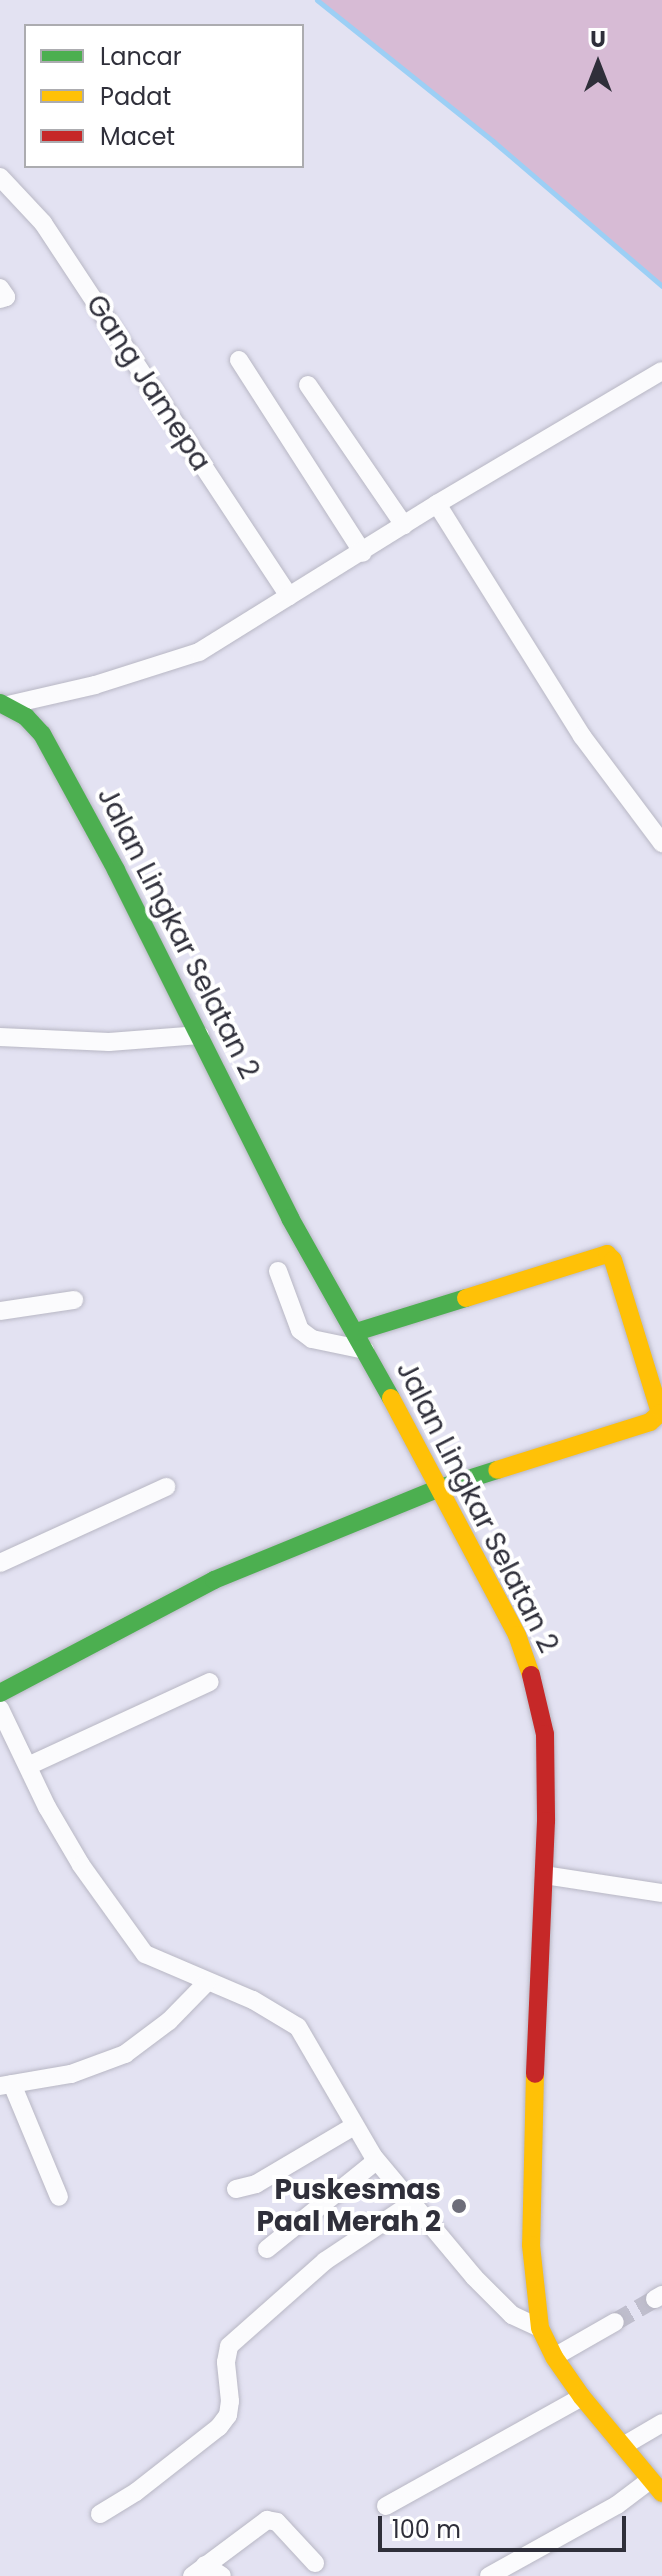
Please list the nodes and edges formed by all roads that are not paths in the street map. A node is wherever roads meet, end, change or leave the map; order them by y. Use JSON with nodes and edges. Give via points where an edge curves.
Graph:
{"nodes":[{"id":1,"x":0,"y":177,"type":"edge"},
{"id":2,"x":0,"y":288,"type":"edge"},
{"id":3,"x":0,"y":299,"type":"edge"},
{"id":4,"x":239,"y":360,"type":"dead end"},
{"id":5,"x":662,"y":371,"type":"edge"},
{"id":6,"x":308,"y":385,"type":"dead end"},
{"id":7,"x":437,"y":504,"type":"junction"},
{"id":8,"x":404,"y":525,"type":"junction"},
{"id":9,"x":363,"y":553,"type":"junction"},
{"id":10,"x":289,"y":596,"type":"junction"},
{"id":11,"x":4,"y":704,"type":"edge"},
{"id":12,"x":662,"y":843,"type":"edge"},
{"id":13,"x":200,"y":1035,"type":"junction"},
{"id":14,"x":0,"y":1037,"type":"edge"},
{"id":15,"x":278,"y":1271,"type":"dead end"},
{"id":16,"x":74,"y":1300,"type":"dead end"},
{"id":17,"x":0,"y":1311,"type":"edge"},
{"id":18,"x":356,"y":1332,"type":"junction"},
{"id":19,"x":365,"y":1350,"type":"junction"},
{"id":20,"x":660,"y":1418,"type":"edge"},
{"id":21,"x":166,"y":1487,"type":"dead end"},
{"id":22,"x":440,"y":1488,"type":"junction"},
{"id":23,"x":0,"y":1563,"type":"edge"},
{"id":24,"x":210,"y":1682,"type":"dead end"},
{"id":25,"x":0,"y":1693,"type":"edge"},
{"id":26,"x":0,"y":1709,"type":"edge"},
{"id":27,"x":28,"y":1766,"type":"junction"},
{"id":28,"x":544,"y":1875,"type":"junction"},
{"id":29,"x":662,"y":1893,"type":"edge"},
{"id":30,"x":207,"y":1982,"type":"junction"},
{"id":31,"x":6,"y":2085,"type":"edge"},
{"id":32,"x":354,"y":2126,"type":"junction"},
{"id":33,"x":376,"y":2161,"type":"junction"},
{"id":34,"x":236,"y":2189,"type":"dead end"},
{"id":35,"x":59,"y":2197,"type":"dead end"},
{"id":36,"x":412,"y":2203,"type":"junction"},
{"id":37,"x":267,"y":2249,"type":"dead end"},
{"id":38,"x":615,"y":2322,"type":"tunnel mouth"},
{"id":39,"x":540,"y":2328,"type":"junction"},
{"id":40,"x":554,"y":2357,"type":"junction"},
{"id":41,"x":582,"y":2397,"type":"junction"},
{"id":42,"x":662,"y":2423,"type":"edge"},
{"id":43,"x":623,"y":2446,"type":"junction"},
{"id":44,"x":656,"y":2487,"type":"edge"},
{"id":45,"x":386,"y":2506,"type":"dead end"},
{"id":46,"x":100,"y":2514,"type":"dead end"},
{"id":47,"x":315,"y":2563,"type":"dead end"},
{"id":48,"x":198,"y":2571,"type":"edge"},
{"id":49,"x":222,"y":2576,"type":"edge"},
{"id":50,"x":489,"y":2576,"type":"edge"}],
"edges":[{"from":1,"to":10,"type":"street","name":"Gang Jamepa","via":[[43,223]]},
{"from":2,"to":3,"type":"street","via":[[6,297]]},
{"from":4,"to":9,"type":"street"},
{"from":5,"to":7,"type":"street"},
{"from":6,"to":8,"type":"street"},
{"from":7,"to":8,"type":"street"},
{"from":7,"to":12,"type":"street","via":[[582,736]]},
{"from":8,"to":9,"type":"street"},
{"from":9,"to":10,"type":"street"},
{"from":10,"to":11,"type":"street","via":[[199,652],[95,685]]},
{"from":11,"to":13,"type":"main road","name":"Jalan Lingkar Selatan 2","via":[[42,734]]},
{"from":13,"to":14,"type":"street","via":[[109,1042]]},
{"from":13,"to":18,"type":"main road","name":"Jalan Lingkar Selatan 2","via":[[290,1218]]},
{"from":15,"to":19,"type":"street","via":[[300,1330],[312,1339]]},
{"from":16,"to":17,"type":"street"},
{"from":18,"to":19,"type":"main road","name":"Jalan Lingkar Selatan 2"},
{"from":18,"to":20,"type":"main road","via":[[607,1254],[661,1408]]},
{"from":19,"to":22,"type":"main road","name":"Jalan Lingkar Selatan 2"},
{"from":20,"to":22,"type":"main road"},
{"from":21,"to":23,"type":"street"},
{"from":22,"to":25,"type":"main road","via":[[214,1580]]},
{"from":22,"to":28,"type":"main road","name":"Jalan Lingkar Selatan 2","via":[[517,1635],[538,1695],[545,1734]]},
{"from":24,"to":27,"type":"street"},
{"from":26,"to":27,"type":"street"},
{"from":27,"to":30,"type":"street","via":[[81,1865],[145,1954]]},
{"from":28,"to":29,"type":"street"},
{"from":28,"to":39,"type":"main road","name":"Jalan Lingkar Selatan 2","via":[[530,2190]]},
{"from":30,"to":31,"type":"street","via":[[169,2021],[125,2054],[71,2074]]},
{"from":30,"to":32,"type":"street","via":[[253,2000],[298,2027]]},
{"from":31,"to":35,"type":"street"},
{"from":32,"to":33,"type":"street"},
{"from":32,"to":34,"type":"street","via":[[256,2184]]},
{"from":33,"to":36,"type":"street"},
{"from":33,"to":37,"type":"street"},
{"from":36,"to":39,"type":"street","via":[[512,2315]]},
{"from":36,"to":46,"type":"street","via":[[325,2261],[229,2346],[230,2401],[219,2427]]},
{"from":38,"to":40,"type":"street"},
{"from":39,"to":40,"type":"main road","name":"Jalan Lingkar Selatan 2"},
{"from":40,"to":41,"type":"main road","name":"Jalan Lingkar Selatan 2"},
{"from":41,"to":43,"type":"main road","name":"Jalan Lingkar Selatan 2"},
{"from":41,"to":45,"type":"street"},
{"from":42,"to":43,"type":"street"},
{"from":43,"to":44,"type":"main road","name":"Jalan Lingkar Selatan 2"},
{"from":44,"to":50,"type":"street"},
{"from":47,"to":48,"type":"street","via":[[277,2522],[267,2520]]},
{"from":48,"to":49,"type":"street"}]}
